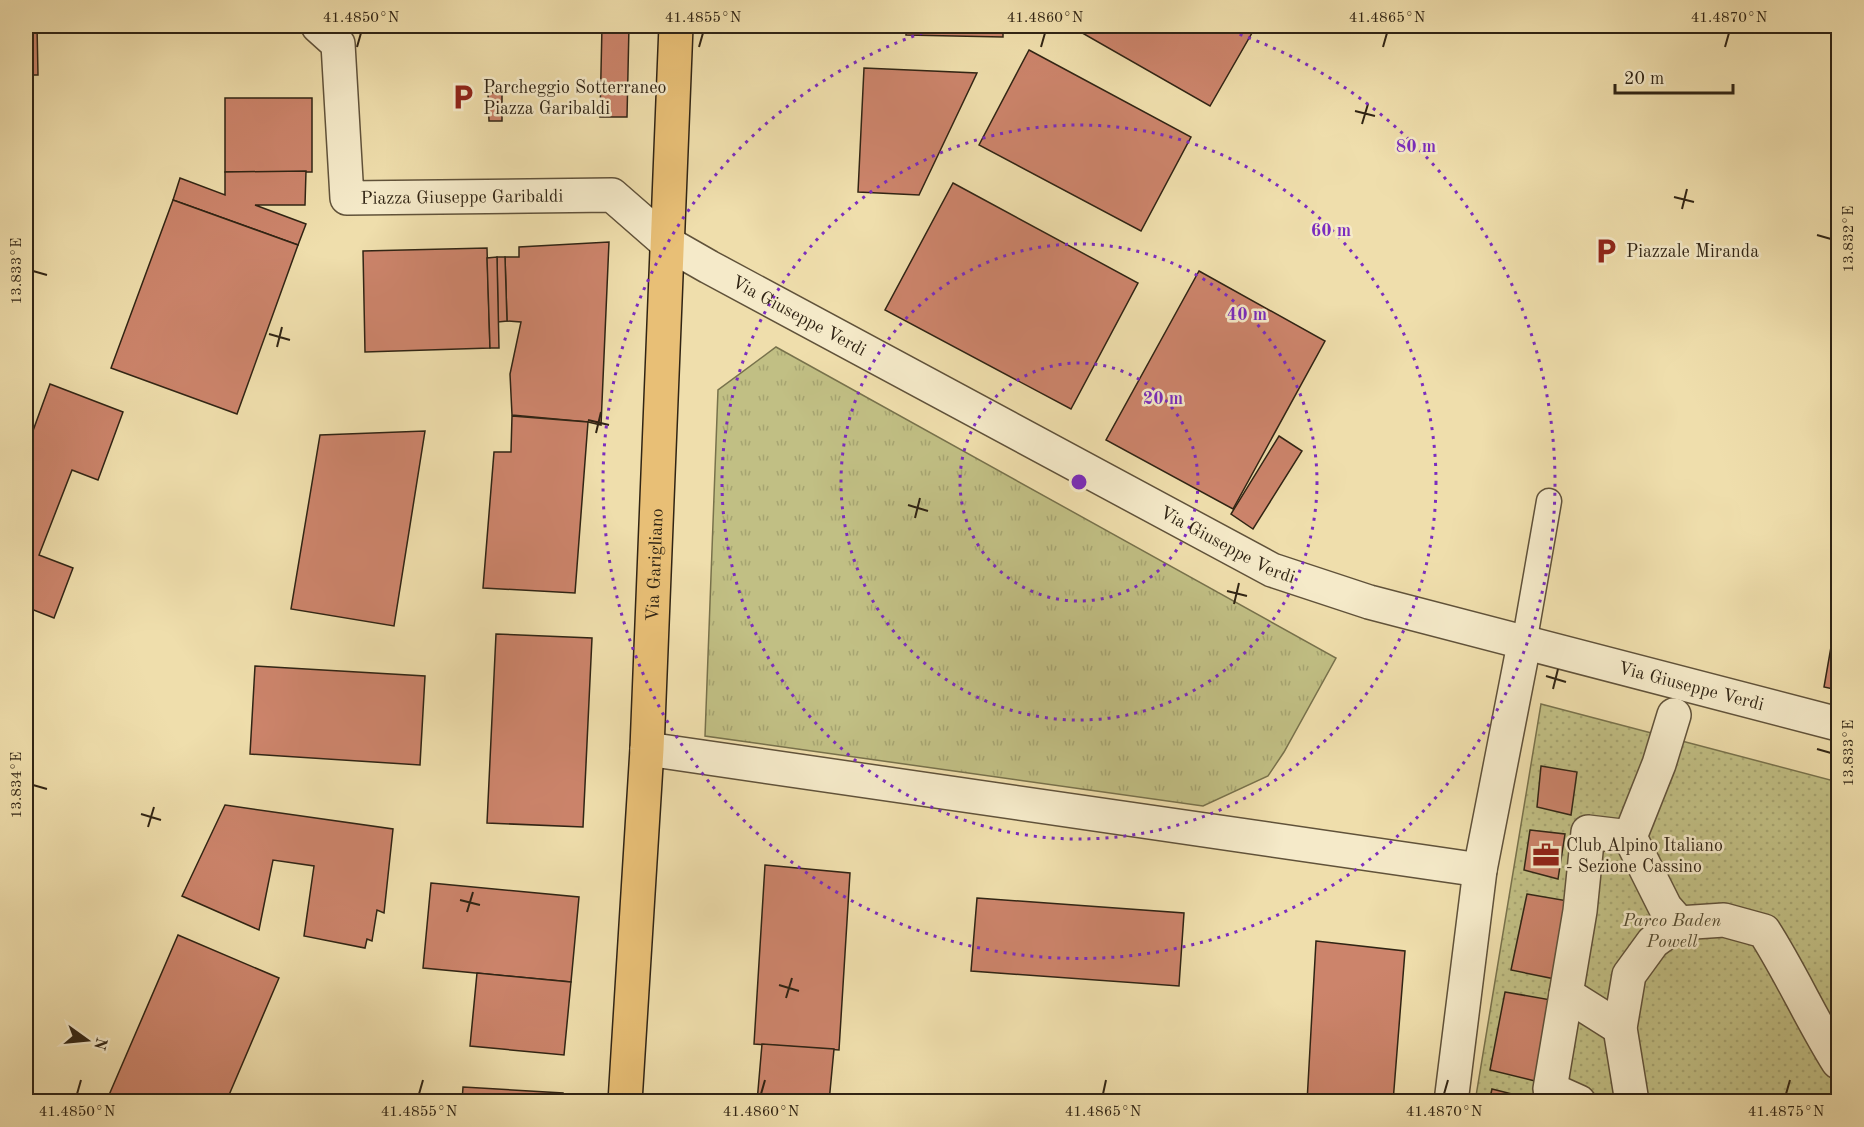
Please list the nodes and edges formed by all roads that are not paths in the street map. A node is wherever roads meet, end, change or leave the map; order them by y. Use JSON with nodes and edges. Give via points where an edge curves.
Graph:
{"nodes":[{"id":1,"x":318,"y":26,"type":"edge"},
{"id":2,"x":676,"y":26,"type":"edge"},
{"id":3,"x":667,"y":243,"type":"junction"},
{"id":4,"x":1549,"y":501,"type":"dead end"},
{"id":5,"x":1524,"y":644,"type":"junction"},
{"id":6,"x":1674,"y":715,"type":"dead end"},
{"id":7,"x":1839,"y":724,"type":"edge"},
{"id":8,"x":647,"y":749,"type":"junction"},
{"id":9,"x":1630,"y":837,"type":"junction"},
{"id":10,"x":1480,"y":870,"type":"junction"},
{"id":11,"x":1679,"y":923,"type":"junction"},
{"id":12,"x":1566,"y":994,"type":"junction"},
{"id":13,"x":1620,"y":1028,"type":"junction"},
{"id":14,"x":1839,"y":1062,"type":"edge"},
{"id":15,"x":625,"y":1101,"type":"edge"},
{"id":16,"x":1450,"y":1101,"type":"edge"},
{"id":17,"x":1579,"y":1101,"type":"edge"},
{"id":18,"x":1632,"y":1101,"type":"edge"}],
"edges":[{"from":1,"to":3,"type":"street","name":"Piazza Giuseppe Garibaldi","via":[[338,44],[347,198],[612,195]]},
{"from":2,"to":3,"type":"main road","name":"Via Garigliano"},
{"from":3,"to":5,"type":"street","name":"Via Giuseppe Verdi","via":[[1272,570],[1369,602]]},
{"from":3,"to":8,"type":"main road","name":"Via Garigliano"},
{"from":4,"to":5,"type":"lane"},
{"from":5,"to":7,"type":"street","name":"Via Giuseppe Verdi"},
{"from":5,"to":10,"type":"street"},
{"from":6,"to":9,"type":"street"},
{"from":8,"to":10,"type":"street"},
{"from":8,"to":15,"type":"main road","name":"Via Garigliano"},
{"from":9,"to":11,"type":"street","via":[[1665,907]]},
{"from":9,"to":12,"type":"street","via":[[1588,832]]},
{"from":10,"to":16,"type":"street"},
{"from":11,"to":13,"type":"street","via":[[1653,942],[1629,975]]},
{"from":11,"to":14,"type":"street","via":[[1724,920],[1764,931]]},
{"from":12,"to":13,"type":"street"},
{"from":12,"to":17,"type":"street","via":[[1550,1089]]},
{"from":13,"to":18,"type":"street"}]}
